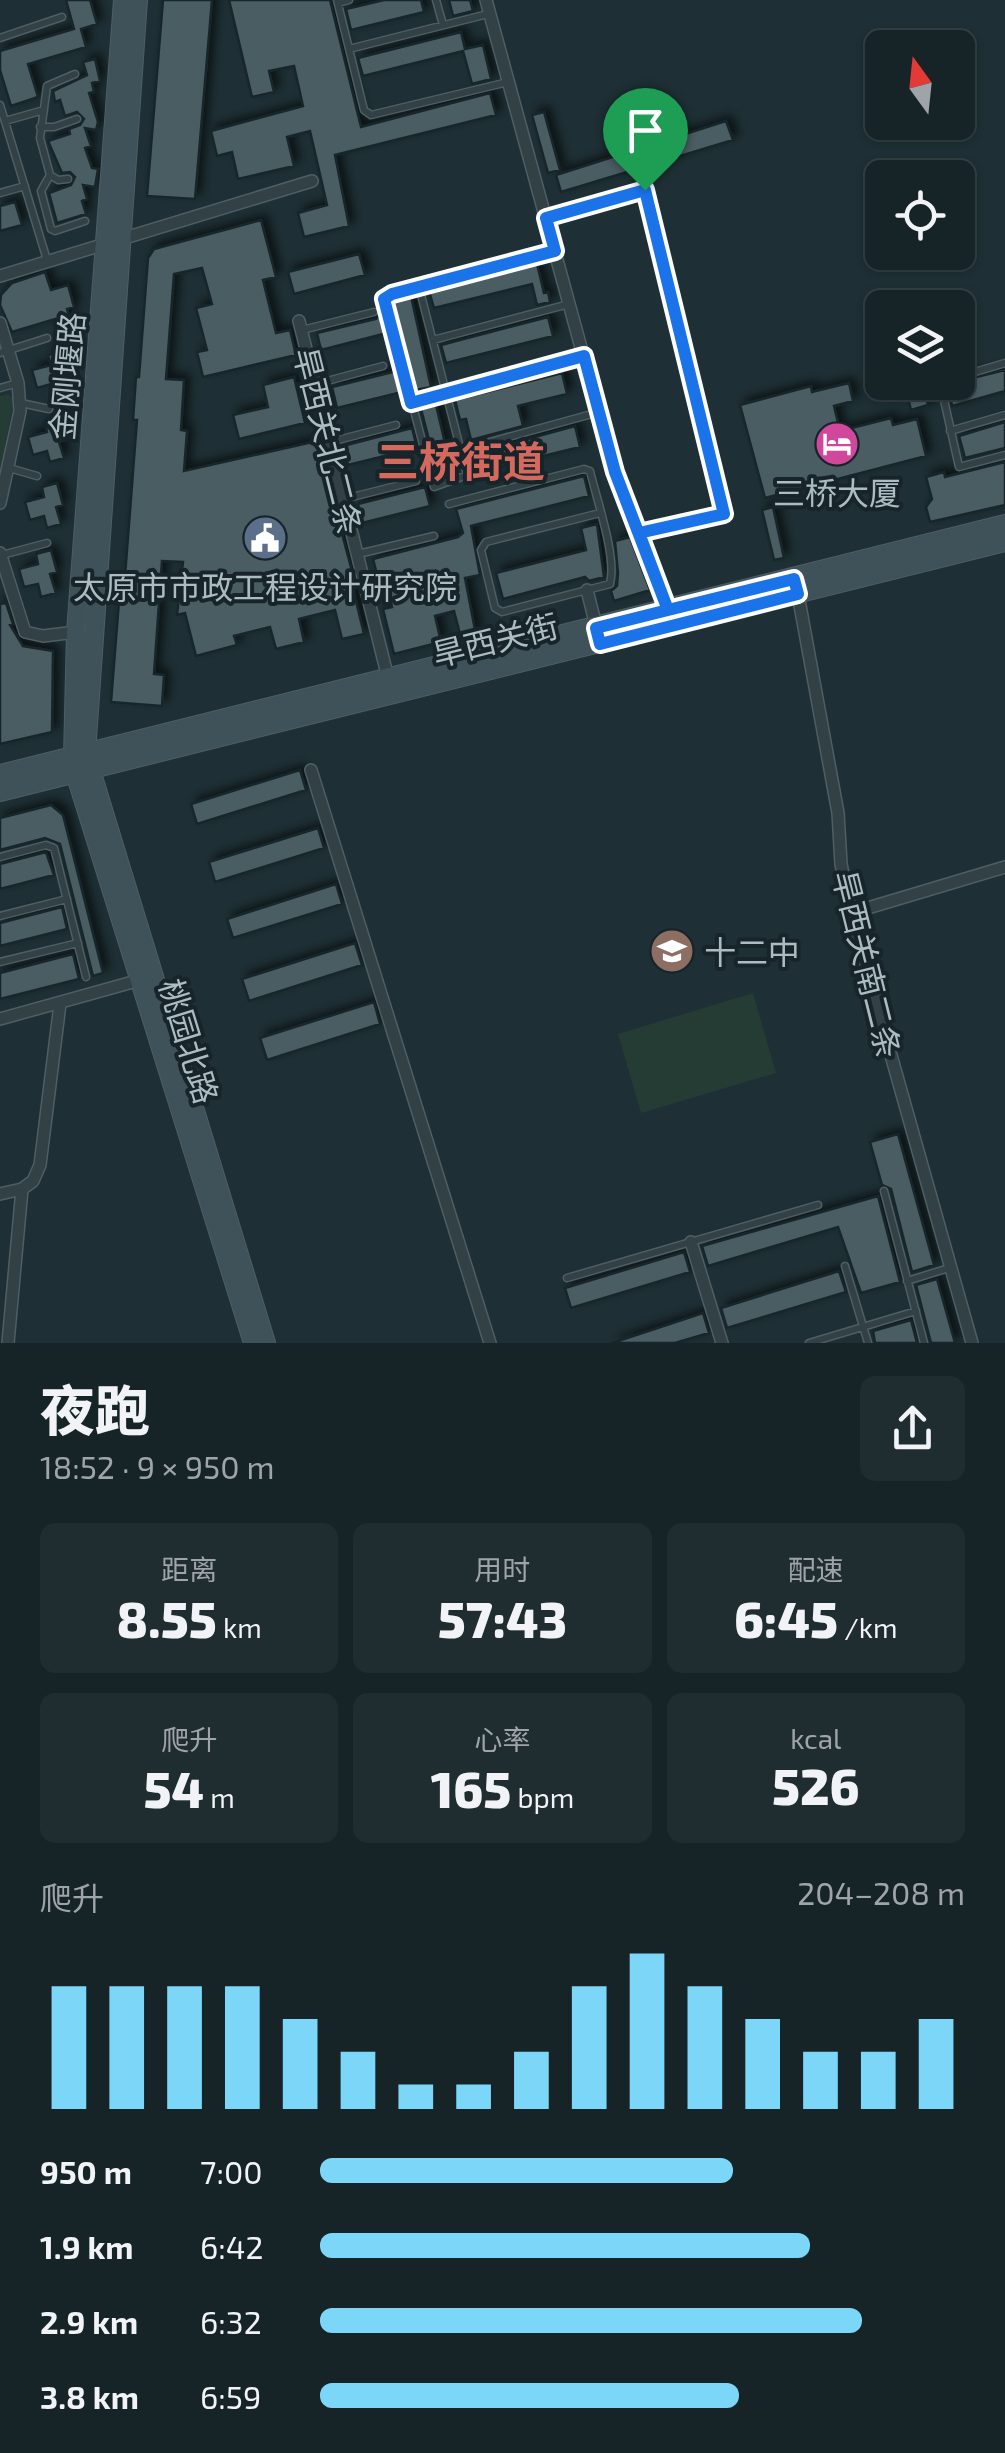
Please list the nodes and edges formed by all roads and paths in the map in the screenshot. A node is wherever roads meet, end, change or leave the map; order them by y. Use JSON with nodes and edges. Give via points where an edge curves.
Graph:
{"nodes":[{"id":1,"x":122,"y":0,"type":"edge"},
{"id":2,"x":138,"y":0,"type":"edge"},
{"id":3,"x":349,"y":0,"type":"edge"},
{"id":4,"x":436,"y":0,"type":"edge"},
{"id":5,"x":338,"y":2,"type":"edge"},
{"id":6,"x":488,"y":7,"type":"edge"},
{"id":7,"x":62,"y":17,"type":"dead end"},
{"id":8,"x":443,"y":25,"type":"junction"},
{"id":9,"x":0,"y":38,"type":"edge"},
{"id":10,"x":349,"y":49,"type":"junction"},
{"id":11,"x":76,"y":74,"type":"dead end"},
{"id":12,"x":508,"y":82,"type":"junction"},
{"id":13,"x":0,"y":105,"type":"edge"},
{"id":14,"x":44,"y":110,"type":"junction"},
{"id":15,"x":78,"y":119,"type":"dead end"},
{"id":16,"x":5,"y":121,"type":"junction"},
{"id":17,"x":40,"y":128,"type":"junction"},
{"id":18,"x":50,"y":175,"type":"junction"},
{"id":19,"x":68,"y":179,"type":"dead end"},
{"id":20,"x":312,"y":181,"type":"dead end"},
{"id":21,"x":24,"y":186,"type":"junction"},
{"id":22,"x":0,"y":193,"type":"edge"},
{"id":23,"x":546,"y":218,"type":"junction"},
{"id":24,"x":86,"y":222,"type":"dead end"},
{"id":25,"x":114,"y":241,"type":"junction"},
{"id":26,"x":555,"y":251,"type":"junction"},
{"id":27,"x":47,"y":262,"type":"junction"},
{"id":28,"x":0,"y":276,"type":"edge"},
{"id":29,"x":419,"y":286,"type":"junction"},
{"id":30,"x":570,"y":304,"type":"junction"},
{"id":31,"x":374,"y":312,"type":"dead end"},
{"id":32,"x":0,"y":323,"type":"edge"},
{"id":33,"x":300,"y":326,"type":"joint"},
{"id":34,"x":48,"y":338,"type":"dead end"},
{"id":35,"x":433,"y":340,"type":"junction"},
{"id":36,"x":4,"y":352,"type":"edge"},
{"id":37,"x":584,"y":356,"type":"junction"},
{"id":38,"x":1005,"y":364,"type":"edge"},
{"id":39,"x":384,"y":366,"type":"dead end"},
{"id":40,"x":975,"y":372,"type":"edge"},
{"id":41,"x":18,"y":383,"type":"junction"},
{"id":42,"x":314,"y":384,"type":"junction"},
{"id":43,"x":0,"y":388,"type":"edge"},
{"id":44,"x":446,"y":393,"type":"junction"},
{"id":45,"x":944,"y":400,"type":"edge"},
{"id":46,"x":20,"y":403,"type":"junction"},
{"id":47,"x":411,"y":403,"type":"junction"},
{"id":48,"x":49,"y":409,"type":"dead end"},
{"id":49,"x":599,"y":412,"type":"junction"},
{"id":50,"x":1005,"y":415,"type":"edge"},
{"id":51,"x":396,"y":426,"type":"dead end"},
{"id":52,"x":950,"y":431,"type":"junction"},
{"id":53,"x":329,"y":442,"type":"junction"},
{"id":54,"x":460,"y":450,"type":"junction"},
{"id":55,"x":1005,"y":455,"type":"edge"},
{"id":56,"x":8,"y":468,"type":"junction"},
{"id":57,"x":37,"y":476,"type":"dead end"},
{"id":58,"x":416,"y":480,"type":"dead end"},
{"id":59,"x":343,"y":499,"type":"junction"},
{"id":60,"x":0,"y":504,"type":"edge"},
{"id":61,"x":449,"y":504,"type":"dead end"},
{"id":62,"x":600,"y":514,"type":"junction"},
{"id":63,"x":1005,"y":524,"type":"edge"},
{"id":64,"x":639,"y":533,"type":"junction"},
{"id":65,"x":434,"y":536,"type":"dead end"},
{"id":66,"x":47,"y":542,"type":"dead end"},
{"id":67,"x":1005,"y":542,"type":"edge"},
{"id":68,"x":0,"y":554,"type":"edge"},
{"id":69,"x":357,"y":554,"type":"junction"},
{"id":70,"x":796,"y":587,"type":"junction"},
{"id":71,"x":587,"y":590,"type":"junction"},
{"id":72,"x":6,"y":597,"type":"edge"},
{"id":73,"x":668,"y":610,"type":"junction"},
{"id":74,"x":76,"y":632,"type":"junction"},
{"id":75,"x":598,"y":636,"type":"junction"},
{"id":76,"x":388,"y":678,"type":"junction"},
{"id":77,"x":80,"y":763,"type":"junction"},
{"id":78,"x":310,"y":770,"type":"dead end"},
{"id":79,"x":0,"y":774,"type":"edge"},
{"id":80,"x":0,"y":792,"type":"edge"},
{"id":81,"x":0,"y":857,"type":"edge"},
{"id":82,"x":1005,"y":868,"type":"edge"},
{"id":83,"x":67,"y":899,"type":"junction"},
{"id":84,"x":851,"y":913,"type":"junction"},
{"id":85,"x":0,"y":916,"type":"edge"},
{"id":86,"x":78,"y":942,"type":"junction"},
{"id":87,"x":0,"y":962,"type":"edge"},
{"id":88,"x":86,"y":977,"type":"dead end"},
{"id":89,"x":140,"y":980,"type":"junction"},
{"id":90,"x":60,"y":1004,"type":"junction"},
{"id":91,"x":0,"y":1019,"type":"edge"},
{"id":92,"x":22,"y":1188,"type":"junction"},
{"id":93,"x":884,"y":1191,"type":"dead end"},
{"id":94,"x":0,"y":1194,"type":"edge"},
{"id":95,"x":818,"y":1205,"type":"dead end"},
{"id":96,"x":691,"y":1242,"type":"junction"},
{"id":97,"x":845,"y":1266,"type":"dead end"},
{"id":98,"x":950,"y":1268,"type":"junction"},
{"id":99,"x":567,"y":1278,"type":"dead end"},
{"id":100,"x":908,"y":1281,"type":"junction"},
{"id":101,"x":916,"y":1312,"type":"junction"},
{"id":102,"x":863,"y":1327,"type":"junction"},
{"id":103,"x":8,"y":1343,"type":"edge"},
{"id":104,"x":253,"y":1343,"type":"edge"},
{"id":105,"x":266,"y":1343,"type":"edge"},
{"id":106,"x":490,"y":1343,"type":"edge"},
{"id":107,"x":722,"y":1343,"type":"edge"},
{"id":108,"x":809,"y":1343,"type":"edge"},
{"id":109,"x":868,"y":1343,"type":"edge"},
{"id":110,"x":924,"y":1343,"type":"edge"},
{"id":111,"x":972,"y":1343,"type":"edge"}],
"edges":[{"from":1,"to":25,"type":"main road","name":"金刚堰路"},
{"from":2,"to":25,"type":"main road"},
{"from":3,"to":5,"type":"lane"},
{"from":4,"to":8,"type":"lane"},
{"from":5,"to":10,"type":"lane"},
{"from":6,"to":8,"type":"lane"},
{"from":6,"to":12,"type":"street"},
{"from":7,"to":9,"type":"lane"},
{"from":8,"to":10,"type":"lane"},
{"from":10,"to":12,"type":"lane","via":[[364,110],[371,115]]},
{"from":11,"to":14,"type":"lane","via":[[47,86]]},
{"from":12,"to":23,"type":"street"},
{"from":13,"to":16,"type":"lane"},
{"from":14,"to":16,"type":"lane"},
{"from":14,"to":17,"type":"lane"},
{"from":15,"to":17,"type":"lane"},
{"from":16,"to":21,"type":"lane"},
{"from":17,"to":18,"type":"lane"},
{"from":18,"to":19,"type":"lane"},
{"from":18,"to":24,"type":"lane","via":[[41,191],[51,229]]},
{"from":20,"to":25,"type":"street"},
{"from":21,"to":22,"type":"lane"},
{"from":21,"to":27,"type":"lane"},
{"from":23,"to":26,"type":"street"},
{"from":23,"to":64,"type":"lane","via":[[645,190],[724,514]]},
{"from":25,"to":27,"type":"street"},
{"from":25,"to":74,"type":"main road","name":"金刚堰路"},
{"from":25,"to":77,"type":"main road"},
{"from":26,"to":29,"type":"lane"},
{"from":26,"to":30,"type":"street"},
{"from":27,"to":28,"type":"street"},
{"from":29,"to":35,"type":"lane"},
{"from":29,"to":47,"type":"lane","via":[[384,299]]},
{"from":30,"to":35,"type":"lane"},
{"from":30,"to":37,"type":"street"},
{"from":31,"to":33,"type":"lane"},
{"from":32,"to":36,"type":"street"},
{"from":33,"to":42,"type":"street","name":"旱西关北二条"},
{"from":34,"to":36,"type":"lane"},
{"from":35,"to":44,"type":"lane"},
{"from":36,"to":41,"type":"street"},
{"from":37,"to":44,"type":"lane"},
{"from":37,"to":49,"type":"street"},
{"from":38,"to":40,"type":"lane"},
{"from":39,"to":42,"type":"lane"},
{"from":41,"to":43,"type":"lane"},
{"from":41,"to":46,"type":"street"},
{"from":42,"to":53,"type":"street","name":"旱西关北二条"},
{"from":44,"to":47,"type":"lane"},
{"from":44,"to":54,"type":"lane"},
{"from":45,"to":52,"type":"lane"},
{"from":46,"to":48,"type":"lane"},
{"from":46,"to":56,"type":"street"},
{"from":47,"to":54,"type":"lane","via":[[434,487],[467,476]]},
{"from":49,"to":54,"type":"lane"},
{"from":49,"to":64,"type":"street"},
{"from":50,"to":52,"type":"lane"},
{"from":51,"to":53,"type":"lane"},
{"from":52,"to":55,"type":"lane","via":[[959,467]]},
{"from":53,"to":59,"type":"street","name":"旱西关北二条"},
{"from":56,"to":57,"type":"lane"},
{"from":56,"to":60,"type":"street"},
{"from":58,"to":59,"type":"lane"},
{"from":59,"to":69,"type":"street","name":"旱西关北二条"},
{"from":61,"to":62,"type":"lane","via":[[584,470]]},
{"from":62,"to":71,"type":"lane","via":[[613,572],[610,584]]},
{"from":62,"to":71,"type":"lane","via":[[486,542],[481,550],[495,608],[502,612]]},
{"from":63,"to":70,"type":"main road","name":"旱西关街"},
{"from":64,"to":73,"type":"street"},
{"from":65,"to":69,"type":"lane"},
{"from":66,"to":68,"type":"lane"},
{"from":67,"to":70,"type":"main road","name":"旱西关街"},
{"from":68,"to":72,"type":"street"},
{"from":69,"to":76,"type":"street","name":"旱西关北二条"},
{"from":70,"to":73,"type":"main road","name":"旱西关街"},
{"from":70,"to":75,"type":"main road","name":"旱西关街"},
{"from":70,"to":84,"type":"street","name":"旱西关南二条"},
{"from":71,"to":75,"type":"street"},
{"from":72,"to":74,"type":"street","via":[[25,632]]},
{"from":73,"to":75,"type":"main road","name":"旱西关街"},
{"from":74,"to":77,"type":"main road","name":"金刚堰路"},
{"from":75,"to":76,"type":"main road","name":"旱西关街"},
{"from":75,"to":77,"type":"main road","name":"旱西关街"},
{"from":76,"to":77,"type":"main road","name":"旱西关街"},
{"from":77,"to":79,"type":"main road","name":"旱西关街"},
{"from":77,"to":80,"type":"main road","name":"旱西关街"},
{"from":77,"to":89,"type":"main road","name":"桃园北路"},
{"from":77,"to":105,"type":"main road"},
{"from":78,"to":106,"type":"street"},
{"from":81,"to":83,"type":"lane","via":[[54,848]]},
{"from":82,"to":84,"type":"street"},
{"from":83,"to":85,"type":"lane"},
{"from":83,"to":86,"type":"lane"},
{"from":84,"to":98,"type":"street","name":"旱西关南二条"},
{"from":86,"to":87,"type":"lane"},
{"from":86,"to":88,"type":"lane"},
{"from":89,"to":90,"type":"street"},
{"from":89,"to":104,"type":"main road","name":"桃园北路"},
{"from":90,"to":91,"type":"street"},
{"from":90,"to":92,"type":"street","via":[[40,1165]]},
{"from":92,"to":94,"type":"street"},
{"from":92,"to":103,"type":"street"},
{"from":93,"to":100,"type":"lane"},
{"from":95,"to":96,"type":"lane"},
{"from":96,"to":99,"type":"lane"},
{"from":96,"to":107,"type":"street"},
{"from":97,"to":102,"type":"lane"},
{"from":98,"to":100,"type":"lane"},
{"from":98,"to":111,"type":"street","name":"旱西关南二条"},
{"from":100,"to":101,"type":"lane"},
{"from":101,"to":102,"type":"lane"},
{"from":101,"to":110,"type":"lane"},
{"from":102,"to":108,"type":"lane"},
{"from":102,"to":109,"type":"lane"}]}
